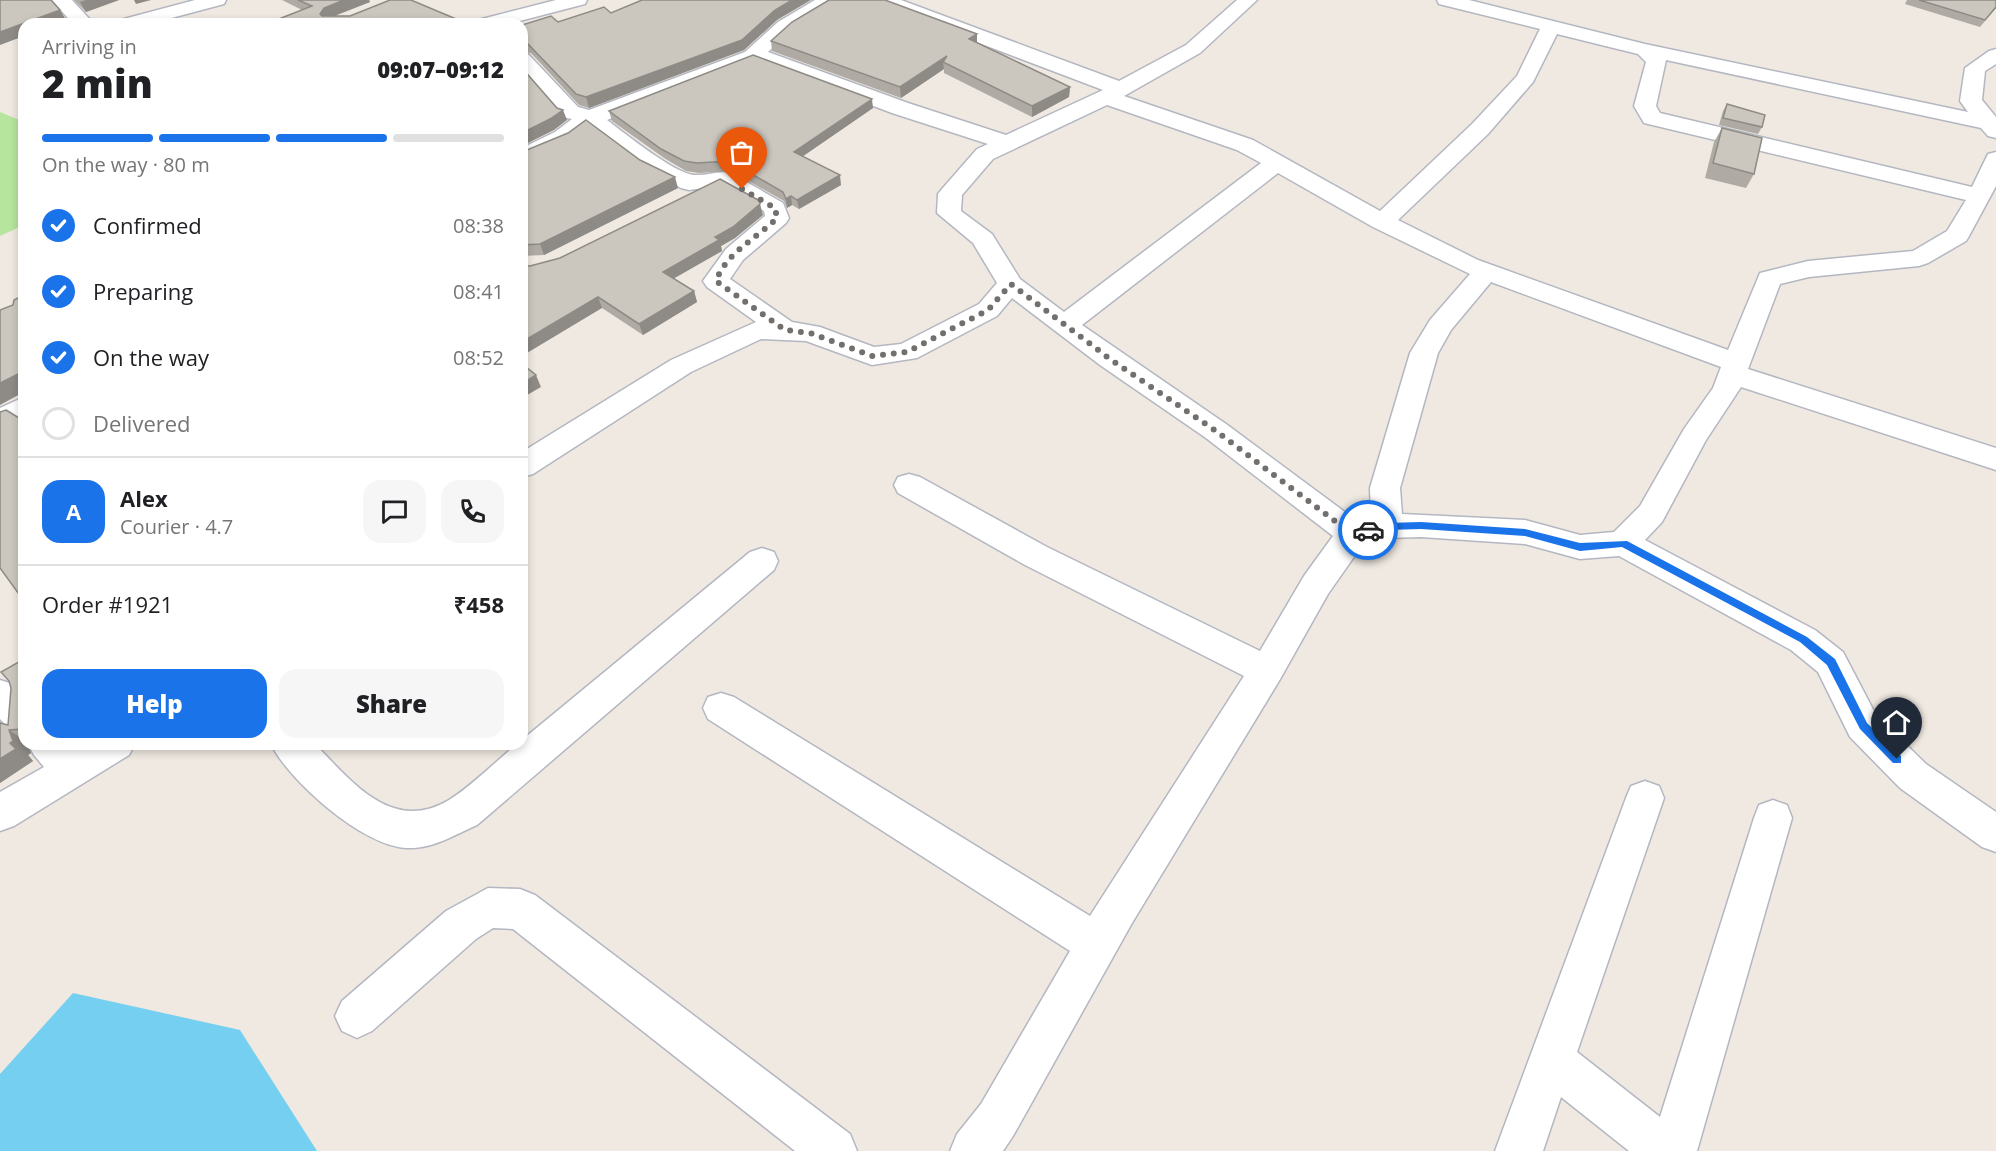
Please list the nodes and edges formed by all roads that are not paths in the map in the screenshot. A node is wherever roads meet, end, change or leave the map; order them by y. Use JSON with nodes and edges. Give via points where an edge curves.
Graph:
{"nodes":[{"id":1,"x":61,"y":0,"type":"edge"},
{"id":2,"x":217,"y":0,"type":"edge"},
{"id":3,"x":508,"y":0,"type":"edge"},
{"id":4,"x":578,"y":0,"type":"edge"},
{"id":5,"x":829,"y":0,"type":"edge"},
{"id":6,"x":884,"y":0,"type":"edge"},
{"id":7,"x":1248,"y":0,"type":"edge"},
{"id":8,"x":1446,"y":0,"type":"edge"},
{"id":9,"x":522,"y":14,"type":"junction"},
{"id":10,"x":78,"y":18,"type":"edge"},
{"id":11,"x":150,"y":18,"type":"edge"},
{"id":12,"x":508,"y":18,"type":"edge"},
{"id":13,"x":1551,"y":27,"type":"junction"},
{"id":14,"x":1645,"y":50,"type":"junction"},
{"id":15,"x":1996,"y":54,"type":"edge"},
{"id":16,"x":752,"y":56,"type":"junction"},
{"id":17,"x":528,"y":66,"type":"edge"},
{"id":18,"x":1113,"y":93,"type":"junction"},
{"id":19,"x":590,"y":117,"type":"junction"},
{"id":20,"x":1993,"y":127,"type":"edge"},
{"id":21,"x":1007,"y":143,"type":"junction"},
{"id":22,"x":528,"y":154,"type":"edge"},
{"id":23,"x":1996,"y":159,"type":"edge"},
{"id":24,"x":1276,"y":163,"type":"junction"},
{"id":25,"x":723,"y":178,"type":"junction"},
{"id":26,"x":1980,"y":195,"type":"junction"},
{"id":27,"x":681,"y":199,"type":"edge"},
{"id":28,"x":1382,"y":222,"type":"junction"},
{"id":29,"x":1487,"y":271,"type":"junction"},
{"id":30,"x":1011,"y":284,"type":"junction"},
{"id":31,"x":1064,"y":325,"type":"junction"},
{"id":32,"x":785,"y":330,"type":"junction"},
{"id":33,"x":1735,"y":368,"type":"junction"},
{"id":34,"x":18,"y":410,"type":"edge"},
{"id":35,"x":0,"y":421,"type":"edge"},
{"id":36,"x":1996,"y":459,"type":"edge"},
{"id":37,"x":528,"y":462,"type":"edge"},
{"id":38,"x":909,"y":485,"type":"dead end"},
{"id":39,"x":1387,"y":526,"type":"junction"},
{"id":40,"x":1352,"y":534,"type":"junction"},
{"id":41,"x":1623,"y":543,"type":"junction"},
{"id":42,"x":762,"y":561,"type":"dead end"},
{"id":43,"x":1267,"y":671,"type":"junction"},
{"id":44,"x":0,"y":694,"type":"edge"},
{"id":45,"x":721,"y":708,"type":"dead end"},
{"id":46,"x":18,"y":714,"type":"edge"},
{"id":47,"x":90,"y":750,"type":"edge"},
{"id":48,"x":296,"y":750,"type":"edge"},
{"id":49,"x":59,"y":757,"type":"edge"},
{"id":50,"x":1645,"y":798,"type":"dead end"},
{"id":51,"x":0,"y":813,"type":"edge"},
{"id":52,"x":1773,"y":818,"type":"dead end"},
{"id":53,"x":1996,"y":834,"type":"edge"},
{"id":54,"x":1098,"y":944,"type":"junction"},
{"id":55,"x":357,"y":1016,"type":"dead end"},
{"id":56,"x":1551,"y":1060,"type":"junction"},
{"id":57,"x":833,"y":1151,"type":"edge"},
{"id":58,"x":974,"y":1151,"type":"edge"},
{"id":59,"x":1519,"y":1151,"type":"edge"},
{"id":60,"x":1666,"y":1151,"type":"edge"},
{"id":61,"x":1673,"y":1151,"type":"edge"}],
"edges":[{"from":1,"to":10,"type":"street"},
{"from":2,"to":11,"type":"street"},
{"from":3,"to":9,"type":"street"},
{"from":4,"to":9,"type":"street"},
{"from":5,"to":16,"type":"street","via":[[785,26]]},
{"from":6,"to":18,"type":"street"},
{"from":7,"to":18,"type":"street","via":[[1193,49]]},
{"from":8,"to":13,"type":"street"},
{"from":9,"to":12,"type":"street"},
{"from":13,"to":14,"type":"street"},
{"from":13,"to":28,"type":"street","via":[[1526,78],[1480,129]]},
{"from":14,"to":20,"type":"street"},
{"from":14,"to":26,"type":"street","via":[[1656,61],[1645,106],[1652,118]]},
{"from":15,"to":20,"type":"street","via":[[1975,68],[1971,85],[1971,101]]},
{"from":16,"to":19,"type":"street"},
{"from":16,"to":21,"type":"street"},
{"from":17,"to":19,"type":"street","via":[[570,112]]},
{"from":18,"to":21,"type":"street"},
{"from":18,"to":24,"type":"street","via":[[1245,145]]},
{"from":19,"to":22,"type":"street","via":[[563,137]]},
{"from":19,"to":25,"type":"street","via":[[644,159],[689,183]]},
{"from":21,"to":30,"type":"street","via":[[985,154],[950,194],[949,213],[983,239]]},
{"from":23,"to":26,"type":"street"},
{"from":24,"to":28,"type":"street"},
{"from":24,"to":31,"type":"street"},
{"from":25,"to":27,"type":"street"},
{"from":25,"to":32,"type":"street","via":[[775,208],[777,218],[740,250],[716,281]]},
{"from":26,"to":33,"type":"street","via":[[1957,236],[1919,258],[1808,269],[1769,279]]},
{"from":28,"to":29,"type":"street"},
{"from":29,"to":33,"type":"street"},
{"from":29,"to":39,"type":"street","via":[[1440,326],[1424,353],[1385,489]]},
{"from":30,"to":31,"type":"street"},
{"from":30,"to":32,"type":"street","via":[[988,310],[907,352],[872,356],[810,333]]},
{"from":31,"to":40,"type":"street","via":[[1216,431]]},
{"from":32,"to":37,"type":"street","via":[[756,331],[681,366]]},
{"from":33,"to":36,"type":"street"},
{"from":33,"to":41,"type":"street","via":[[1726,390],[1694,436],[1651,514]]},
{"from":34,"to":35,"type":"street"},
{"from":38,"to":43,"type":"street","via":[[1036,556]]},
{"from":39,"to":40,"type":"street"},
{"from":39,"to":41,"type":"street","via":[[1525,532],[1580,547]]},
{"from":40,"to":43,"type":"street","via":[[1316,585]]},
{"from":41,"to":53,"type":"street","via":[[1803,639],[1831,662],[1863,726],[1913,776]]},
{"from":42,"to":48,"type":"street","via":[[463,812],[425,829],[392,829],[352,806]]},
{"from":43,"to":54,"type":"street"},
{"from":44,"to":46,"type":"street"},
{"from":45,"to":54,"type":"street"},
{"from":47,"to":49,"type":"street"},
{"from":49,"to":51,"type":"street"},
{"from":50,"to":56,"type":"street"},
{"from":52,"to":61,"type":"street"},
{"from":54,"to":58,"type":"street","via":[[997,1120]]},
{"from":55,"to":57,"type":"street","via":[[461,925],[488,908],[520,909]]},
{"from":56,"to":59,"type":"street"},
{"from":56,"to":60,"type":"street"}]}
